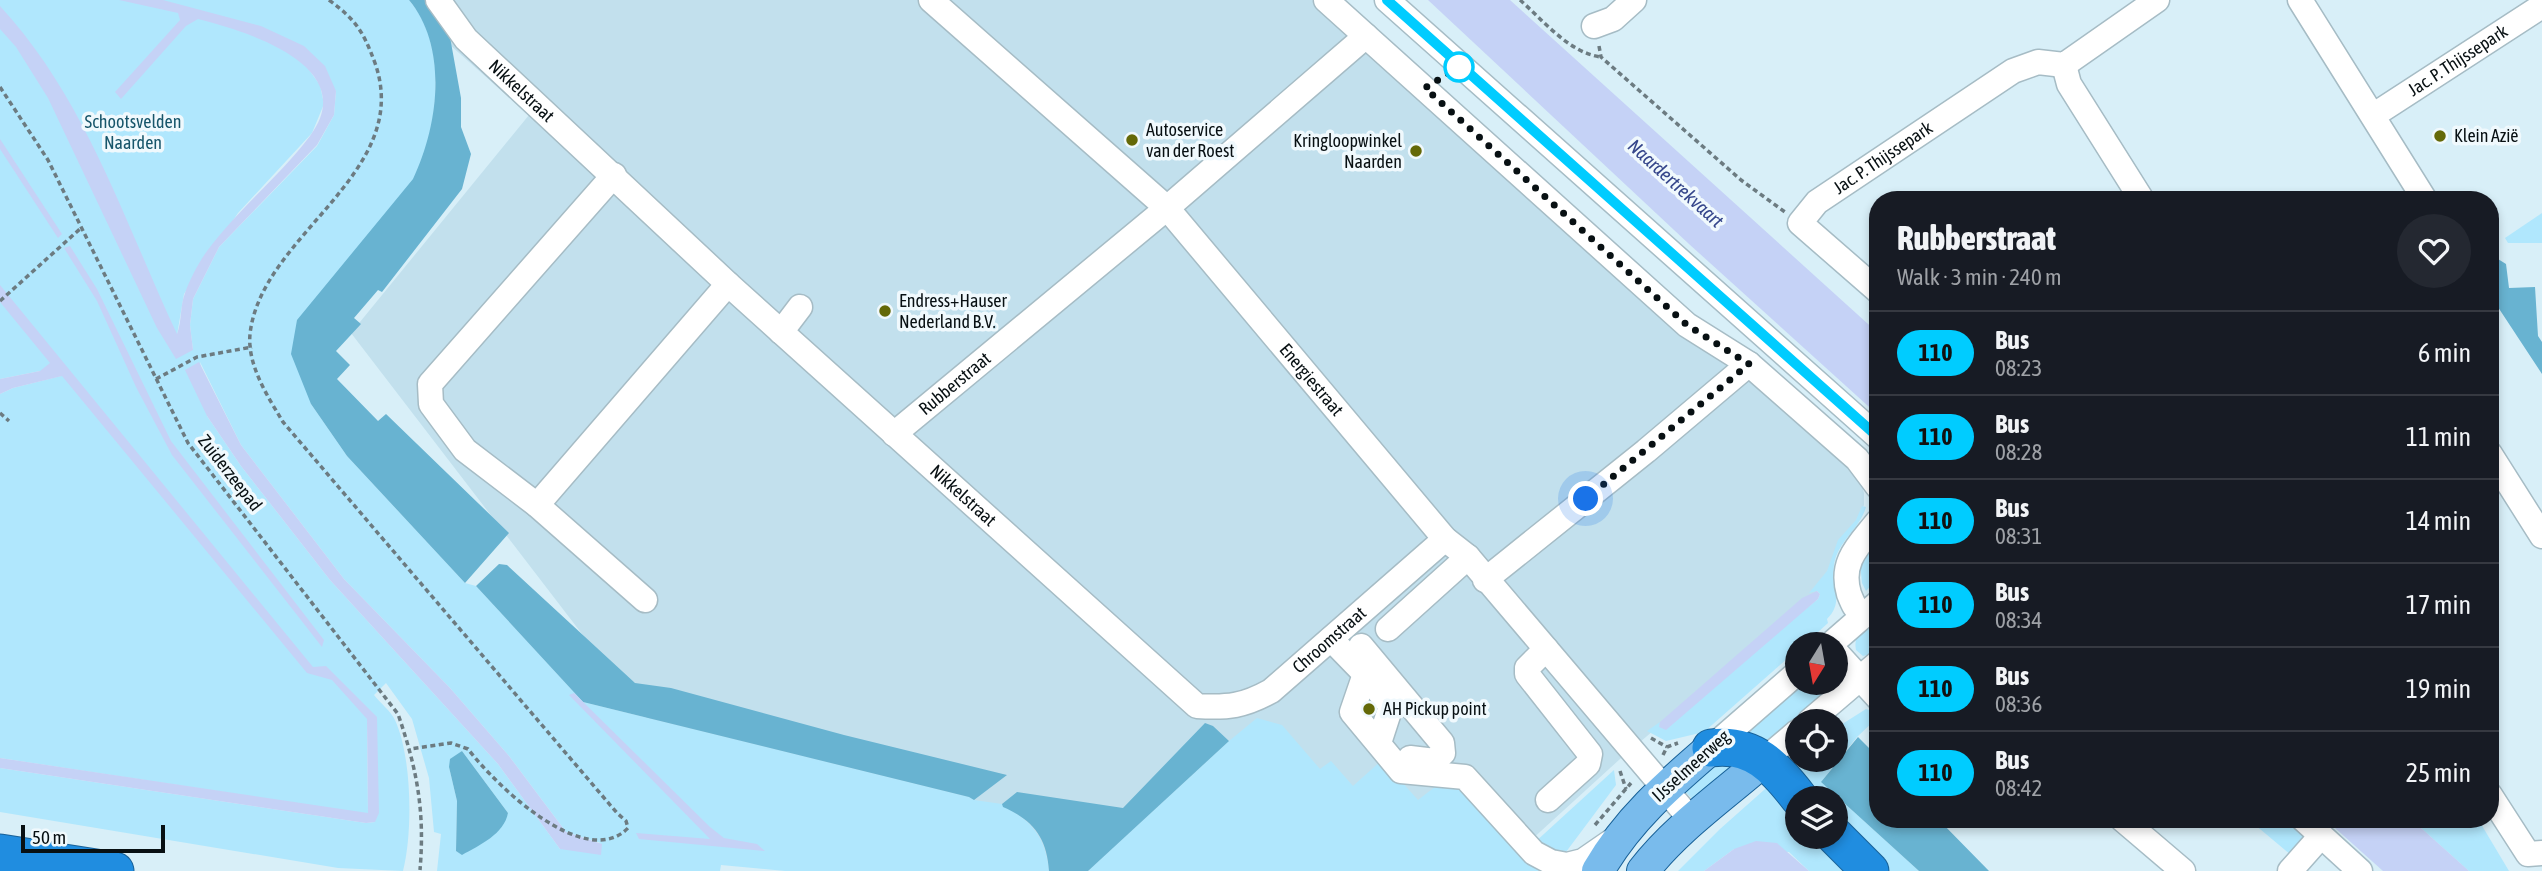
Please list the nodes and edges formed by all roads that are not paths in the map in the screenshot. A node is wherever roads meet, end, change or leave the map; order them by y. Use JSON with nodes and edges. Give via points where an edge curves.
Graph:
{"nodes":[{"id":1,"x":438,"y":0,"type":"edge"},
{"id":2,"x":930,"y":0,"type":"edge"},
{"id":3,"x":1326,"y":0,"type":"edge"},
{"id":4,"x":1387,"y":0,"type":"edge"},
{"id":5,"x":1634,"y":0,"type":"edge"},
{"id":6,"x":2157,"y":0,"type":"edge"},
{"id":7,"x":2300,"y":0,"type":"edge"},
{"id":8,"x":2542,"y":6,"type":"edge"},
{"id":9,"x":1594,"y":26,"type":"road end"},
{"id":10,"x":1366,"y":36,"type":"junction"},
{"id":11,"x":2064,"y":65,"type":"junction"},
{"id":12,"x":2374,"y":115,"type":"junction"},
{"id":13,"x":614,"y":175,"type":"junction"},
{"id":14,"x":2137,"y":191,"type":"edge"},
{"id":15,"x":2420,"y":191,"type":"edge"},
{"id":16,"x":1167,"y":208,"type":"junction"},
{"id":17,"x":1869,"y":282,"type":"edge"},
{"id":18,"x":728,"y":284,"type":"junction"},
{"id":19,"x":800,"y":307,"type":"dead end"},
{"id":20,"x":781,"y":332,"type":"junction"},
{"id":21,"x":1749,"y":364,"type":"junction"},
{"id":22,"x":1869,"y":429,"type":"edge"},
{"id":23,"x":894,"y":434,"type":"junction"},
{"id":24,"x":2499,"y":468,"type":"edge"},
{"id":25,"x":1869,"y":475,"type":"edge"},
{"id":26,"x":537,"y":505,"type":"junction"},
{"id":27,"x":1869,"y":532,"type":"edge"},
{"id":28,"x":2542,"y":536,"type":"edge"},
{"id":29,"x":1445,"y":539,"type":"junction"},
{"id":30,"x":1468,"y":556,"type":"junction"},
{"id":31,"x":1485,"y":580,"type":"junction"},
{"id":32,"x":645,"y":600,"type":"dead end"},
{"id":33,"x":1869,"y":610,"type":"edge"},
{"id":34,"x":1869,"y":611,"type":"edge"},
{"id":35,"x":1388,"y":629,"type":"dead end"},
{"id":36,"x":1845,"y":632,"type":"edge"},
{"id":37,"x":1338,"y":633,"type":"junction"},
{"id":38,"x":1546,"y":649,"type":"junction"},
{"id":39,"x":1848,"y":659,"type":"edge"},
{"id":40,"x":1869,"y":671,"type":"edge"},
{"id":41,"x":1365,"y":674,"type":"junction"},
{"id":42,"x":1785,"y":684,"type":"edge"},
{"id":43,"x":1197,"y":706,"type":"joint"},
{"id":44,"x":1824,"y":709,"type":"edge"},
{"id":45,"x":1785,"y":742,"type":"edge"},
{"id":46,"x":1712,"y":748,"type":"junction"},
{"id":47,"x":1384,"y":749,"type":"junction"},
{"id":48,"x":1764,"y":760,"type":"junction"},
{"id":49,"x":1790,"y":786,"type":"edge"},
{"id":50,"x":1665,"y":788,"type":"junction"},
{"id":51,"x":1548,"y":800,"type":"dead end"},
{"id":52,"x":2499,"y":809,"type":"edge"},
{"id":53,"x":1693,"y":822,"type":"junction"},
{"id":54,"x":2133,"y":828,"type":"edge"},
{"id":55,"x":2313,"y":828,"type":"edge"},
{"id":56,"x":1621,"y":834,"type":"junction"},
{"id":57,"x":2321,"y":836,"type":"junction"},
{"id":58,"x":1848,"y":849,"type":"edge"},
{"id":59,"x":0,"y":853,"type":"edge"},
{"id":60,"x":2542,"y":853,"type":"edge"},
{"id":61,"x":115,"y":871,"type":"edge"},
{"id":62,"x":1598,"y":871,"type":"edge"},
{"id":63,"x":1643,"y":871,"type":"edge"},
{"id":64,"x":1870,"y":871,"type":"edge"},
{"id":65,"x":2183,"y":871,"type":"edge"},
{"id":66,"x":2290,"y":871,"type":"edge"},
{"id":67,"x":2360,"y":871,"type":"edge"}],
"edges":[{"from":1,"to":13,"type":"street","name":"Nikkelstraat","via":[[466,39]]},
{"from":2,"to":16,"type":"street","name":"Energiestraat"},
{"from":3,"to":10,"type":"street"},
{"from":4,"to":22,"type":"street"},
{"from":5,"to":9,"type":"street","via":[[1613,19]]},
{"from":6,"to":11,"type":"street"},
{"from":7,"to":12,"type":"street"},
{"from":8,"to":12,"type":"street","name":"Jac. P. Thijssepark"},
{"from":10,"to":16,"type":"street","name":"Rubberstraat"},
{"from":10,"to":21,"type":"street","via":[[1687,325]]},
{"from":11,"to":14,"type":"street","via":[[2069,84]]},
{"from":11,"to":17,"type":"street","name":"Jac. P. Thijssepark","via":[[2038,62],[2013,71],[1817,202],[1800,223]]},
{"from":12,"to":15,"type":"street"},
{"from":13,"to":18,"type":"street","name":"Nikkelstraat"},
{"from":13,"to":26,"type":"street","via":[[430,384],[431,404],[465,450]]},
{"from":16,"to":23,"type":"street","name":"Rubberstraat"},
{"from":16,"to":29,"type":"street","name":"Energiestraat"},
{"from":18,"to":20,"type":"street","name":"Nikkelstraat"},
{"from":18,"to":26,"type":"street"},
{"from":19,"to":20,"type":"street"},
{"from":20,"to":23,"type":"street","name":"Nikkelstraat"},
{"from":21,"to":25,"type":"street","via":[[1857,458]]},
{"from":21,"to":31,"type":"street"},
{"from":23,"to":43,"type":"street","name":"Nikkelstraat"},
{"from":24,"to":28,"type":"street"},
{"from":26,"to":32,"type":"street"},
{"from":27,"to":33,"type":"street","via":[[1848,560],[1845,574],[1854,608]]},
{"from":29,"to":30,"type":"street","name":"Energiestraat"},
{"from":29,"to":37,"type":"street","name":"Chroomstraat"},
{"from":30,"to":31,"type":"street","name":"Energiestraat"},
{"from":30,"to":35,"type":"street"},
{"from":31,"to":38,"type":"street","name":"Energiestraat"},
{"from":34,"to":36,"type":"street"},
{"from":37,"to":41,"type":"street"},
{"from":37,"to":43,"type":"street","name":"Chroomstraat","via":[[1271,691],[1249,703]]},
{"from":37,"to":47,"type":"street","via":[[1444,748],[1435,761]]},
{"from":38,"to":50,"type":"street","name":"Energiestraat"},
{"from":38,"to":51,"type":"street","via":[[1527,668],[1527,674],[1590,754],[1588,764]]},
{"from":39,"to":40,"type":"street"},
{"from":40,"to":44,"type":"street"},
{"from":41,"to":47,"type":"street","via":[[1391,706]]},
{"from":41,"to":47,"type":"street","via":[[1352,712]]},
{"from":42,"to":46,"type":"street","name":"IJsselmeerweg"},
{"from":45,"to":48,"type":"street"},
{"from":46,"to":48,"type":"highway","via":[[1738,748]]},
{"from":46,"to":50,"type":"main road","name":"IJsselmeerweg"},
{"from":47,"to":56,"type":"street","via":[[1401,771],[1465,777],[1534,853],[1558,864],[1583,861]]},
{"from":48,"to":49,"type":"highway"},
{"from":48,"to":53,"type":"main road"},
{"from":50,"to":53,"type":"street","name":"Energiestraat"},
{"from":50,"to":56,"type":"main road","name":"IJsselmeerweg"},
{"from":52,"to":60,"type":"street","via":[[2528,854]]},
{"from":53,"to":63,"type":"main road"},
{"from":54,"to":65,"type":"street"},
{"from":55,"to":57,"type":"street"},
{"from":56,"to":62,"type":"main road","name":"IJsselmeerweg"},
{"from":57,"to":66,"type":"street"},
{"from":57,"to":67,"type":"street"},
{"from":58,"to":64,"type":"highway"},
{"from":59,"to":61,"type":"highway"}]}
